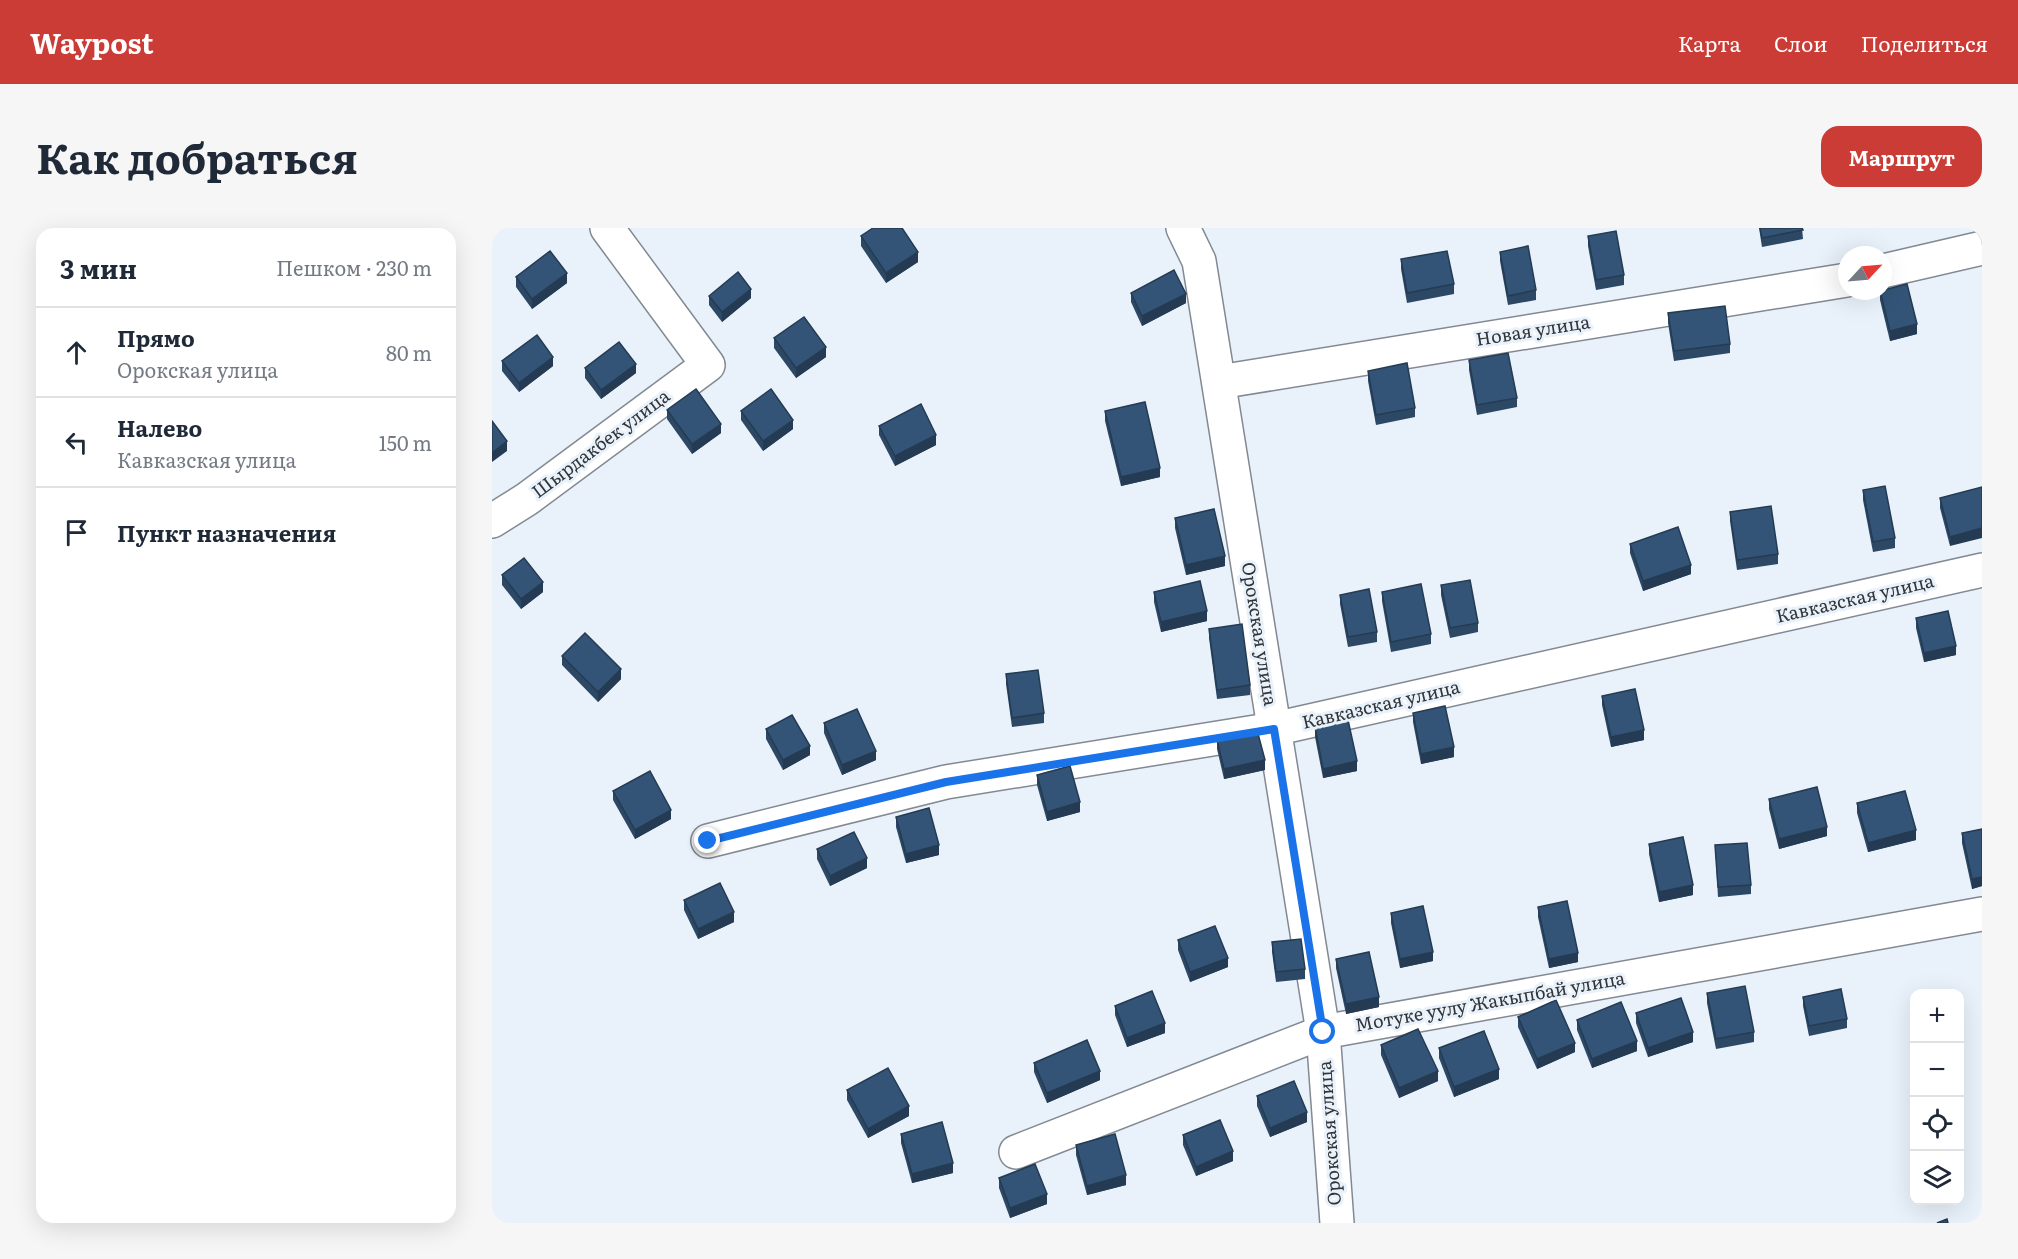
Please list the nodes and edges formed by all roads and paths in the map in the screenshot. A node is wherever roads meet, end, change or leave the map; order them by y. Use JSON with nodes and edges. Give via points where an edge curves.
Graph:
{"nodes":[{"id":1,"x":607,"y":228,"type":"edge"},
{"id":2,"x":1183,"y":228,"type":"edge"},
{"id":3,"x":1982,"y":248,"type":"edge"},
{"id":4,"x":1892,"y":269,"type":"edge"},
{"id":5,"x":1838,"y":281,"type":"edge"},
{"id":6,"x":1219,"y":382,"type":"junction"},
{"id":7,"x":492,"y":521,"type":"edge"},
{"id":8,"x":1982,"y":570,"type":"edge"},
{"id":9,"x":1274,"y":729,"type":"junction"},
{"id":10,"x":708,"y":841,"type":"dead end"},
{"id":11,"x":1982,"y":914,"type":"edge"},
{"id":12,"x":1323,"y":1032,"type":"junction"},
{"id":13,"x":1016,"y":1152,"type":"dead end"},
{"id":14,"x":1336,"y":1223,"type":"edge"}],
"edges":[{"from":1,"to":7,"type":"street","name":"Шырдакбек улица","via":[[708,365],[527,500]]},
{"from":2,"to":6,"type":"street","name":"Орокская улица","via":[[1199,261]]},
{"from":3,"to":4,"type":"street"},
{"from":5,"to":6,"type":"street","name":"Новая улица"},
{"from":6,"to":9,"type":"street","name":"Орокская улица"},
{"from":8,"to":9,"type":"street","name":"Кавказская улица"},
{"from":9,"to":10,"type":"street","name":"Кавказская улица","via":[[946,782]]},
{"from":9,"to":12,"type":"street","name":"Орокская улица"},
{"from":11,"to":12,"type":"street","name":"Мотуке уулу Жакыпбай улица"},
{"from":12,"to":13,"type":"street","name":"Мотуке уулу Жакыпбай улица"},
{"from":12,"to":14,"type":"street","name":"Орокская улица"}]}
